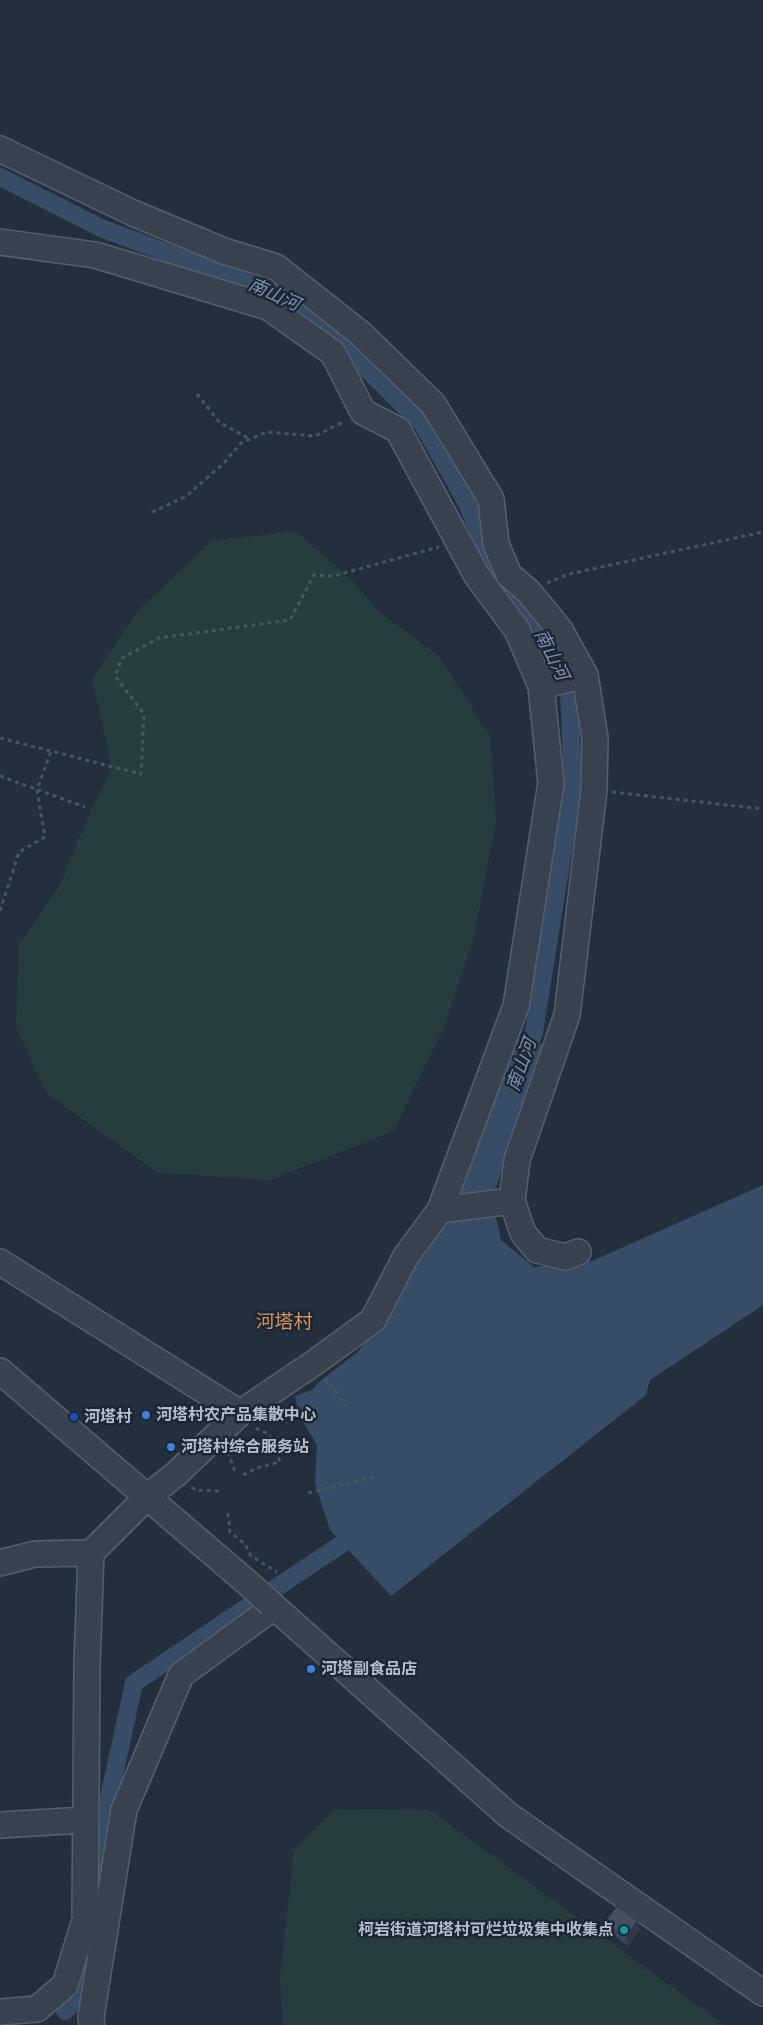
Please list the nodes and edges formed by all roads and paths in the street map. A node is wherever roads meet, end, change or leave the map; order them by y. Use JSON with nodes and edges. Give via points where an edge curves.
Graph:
{"nodes":[{"id":1,"x":0,"y":148,"type":"edge"},
{"id":2,"x":0,"y":242,"type":"edge"},
{"id":3,"x":360,"y":333,"type":"junction"},
{"id":4,"x":333,"y":353,"type":"junction"},
{"id":5,"x":197,"y":394,"type":"dead end"},
{"id":6,"x":363,"y":412,"type":"junction"},
{"id":7,"x":251,"y":439,"type":"junction"},
{"id":8,"x":152,"y":512,"type":"dead end"},
{"id":9,"x":763,"y":532,"type":"edge"},
{"id":10,"x":459,"y":541,"type":"junction"},
{"id":11,"x":528,"y":591,"type":"junction"},
{"id":12,"x":585,"y":675,"type":"junction"},
{"id":13,"x":541,"y":686,"type":"junction"},
{"id":14,"x":0,"y":738,"type":"edge"},
{"id":15,"x":51,"y":751,"type":"junction"},
{"id":16,"x":0,"y":776,"type":"edge"},
{"id":17,"x":37,"y":790,"type":"junction"},
{"id":18,"x":594,"y":790,"type":"junction"},
{"id":19,"x":85,"y":808,"type":"dead end"},
{"id":20,"x":763,"y":809,"type":"edge"},
{"id":21,"x":0,"y":911,"type":"edge"},
{"id":22,"x":512,"y":1201,"type":"junction"},
{"id":23,"x":440,"y":1210,"type":"junction"},
{"id":24,"x":578,"y":1252,"type":"dead end"},
{"id":25,"x":0,"y":1262,"type":"edge"},
{"id":26,"x":314,"y":1363,"type":"junction"},
{"id":27,"x":0,"y":1371,"type":"edge"},
{"id":28,"x":348,"y":1408,"type":"dead end"},
{"id":29,"x":237,"y":1416,"type":"junction"},
{"id":30,"x":176,"y":1474,"type":"junction"},
{"id":31,"x":242,"y":1475,"type":"dead end"},
{"id":32,"x":378,"y":1476,"type":"dead end"},
{"id":33,"x":221,"y":1491,"type":"dead end"},
{"id":34,"x":308,"y":1493,"type":"dead end"},
{"id":35,"x":148,"y":1496,"type":"junction"},
{"id":36,"x":228,"y":1513,"type":"dead end"},
{"id":37,"x":91,"y":1553,"type":"junction"},
{"id":38,"x":0,"y":1563,"type":"edge"},
{"id":39,"x":277,"y":1572,"type":"dead end"},
{"id":40,"x":273,"y":1606,"type":"junction"},
{"id":41,"x":85,"y":1809,"type":"junction"},
{"id":42,"x":124,"y":1810,"type":"junction"},
{"id":43,"x":0,"y":1825,"type":"edge"},
{"id":44,"x":763,"y":1992,"type":"edge"},
{"id":45,"x":0,"y":2012,"type":"edge"},
{"id":46,"x":92,"y":2025,"type":"edge"}],
"edges":[{"from":1,"to":3,"type":"street","via":[[133,213],[224,251],[276,267]]},
{"from":2,"to":4,"type":"street","via":[[95,255],[268,307]]},
{"from":3,"to":4,"type":"street"},
{"from":3,"to":11,"type":"street","via":[[433,404],[491,499],[496,544],[509,575]]},
{"from":4,"to":6,"type":"street"},
{"from":5,"to":7,"type":"path","via":[[220,423]]},
{"from":6,"to":7,"type":"path","via":[[315,436],[267,432]]},
{"from":6,"to":10,"type":"street","via":[[398,430]]},
{"from":7,"to":8,"type":"path","via":[[240,443],[223,464],[185,497]]},
{"from":9,"to":11,"type":"path","via":[[569,574]]},
{"from":10,"to":13,"type":"street","via":[[478,576],[517,630]]},
{"from":10,"to":15,"type":"path","via":[[333,576],[314,575],[290,620],[159,638],[122,658],[115,676],[144,714],[141,774]]},
{"from":11,"to":12,"type":"street","via":[[560,630]]},
{"from":12,"to":13,"type":"street"},
{"from":12,"to":18,"type":"street","via":[[595,738]]},
{"from":13,"to":23,"type":"street","via":[[551,783],[516,1006]]},
{"from":14,"to":15,"type":"path"},
{"from":15,"to":17,"type":"path"},
{"from":16,"to":17,"type":"path"},
{"from":17,"to":19,"type":"path"},
{"from":17,"to":21,"type":"path","via":[[44,838],[19,852]]},
{"from":18,"to":20,"type":"path"},
{"from":18,"to":22,"type":"street","via":[[566,1015],[517,1160]]},
{"from":22,"to":23,"type":"street"},
{"from":22,"to":24,"type":"street","via":[[523,1233],[537,1250],[565,1257]]},
{"from":23,"to":26,"type":"street","via":[[406,1256],[373,1320]]},
{"from":25,"to":29,"type":"street"},
{"from":26,"to":28,"type":"path"},
{"from":26,"to":29,"type":"street"},
{"from":27,"to":35,"type":"street"},
{"from":29,"to":30,"type":"street"},
{"from":29,"to":31,"type":"path","via":[[269,1434],[280,1462]]},
{"from":30,"to":33,"type":"path","via":[[195,1490]]},
{"from":30,"to":35,"type":"street"},
{"from":32,"to":34,"type":"path"},
{"from":35,"to":37,"type":"street"},
{"from":35,"to":40,"type":"street","bridge":true},
{"from":36,"to":39,"type":"path","via":[[230,1532],[245,1544],[251,1556]]},
{"from":37,"to":38,"type":"street","via":[[35,1554]]},
{"from":37,"to":41,"type":"street"},
{"from":40,"to":42,"type":"street","via":[[180,1675]]},
{"from":40,"to":44,"type":"street","via":[[508,1815]]},
{"from":41,"to":42,"type":"street"},
{"from":41,"to":43,"type":"street"},
{"from":41,"to":45,"type":"street","via":[[85,1920],[65,1985],[37,2009]]},
{"from":42,"to":46,"type":"street","via":[[90,2017]]}]}
